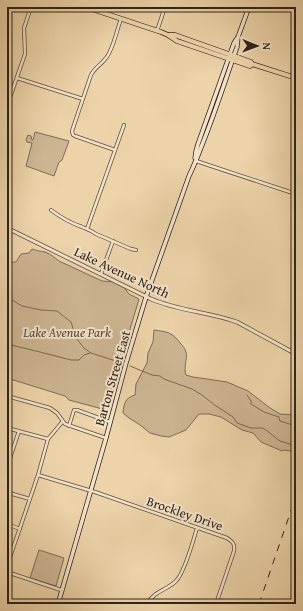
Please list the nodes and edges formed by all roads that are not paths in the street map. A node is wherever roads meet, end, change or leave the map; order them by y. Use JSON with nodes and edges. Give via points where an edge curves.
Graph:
{"nodes":[{"id":1,"x":31,"y":7,"type":"edge"},
{"id":2,"x":86,"y":7,"type":"edge"},
{"id":3,"x":165,"y":7,"type":"edge"},
{"id":4,"x":249,"y":7,"type":"edge"},
{"id":5,"x":121,"y":19,"type":"junction"},
{"id":6,"x":157,"y":31,"type":"junction"},
{"id":7,"x":231,"y":57,"type":"junction"},
{"id":8,"x":17,"y":78,"type":"junction"},
{"id":9,"x":296,"y":78,"type":"edge"},
{"id":10,"x":83,"y":99,"type":"junction"},
{"id":11,"x":7,"y":106,"type":"edge"},
{"id":12,"x":124,"y":125,"type":"dead end"},
{"id":13,"x":115,"y":150,"type":"junction"},
{"id":14,"x":195,"y":161,"type":"junction"},
{"id":15,"x":296,"y":194,"type":"edge"},
{"id":16,"x":51,"y":210,"type":"dead end"},
{"id":17,"x":7,"y":228,"type":"edge"},
{"id":18,"x":87,"y":229,"type":"junction"},
{"id":19,"x":113,"y":241,"type":"junction"},
{"id":20,"x":136,"y":250,"type":"dead end"},
{"id":21,"x":101,"y":274,"type":"junction"},
{"id":22,"x":146,"y":297,"type":"junction"},
{"id":23,"x":296,"y":354,"type":"edge"},
{"id":24,"x":7,"y":396,"type":"edge"},
{"id":25,"x":62,"y":421,"type":"junction"},
{"id":26,"x":110,"y":422,"type":"junction"},
{"id":27,"x":69,"y":426,"type":"junction"},
{"id":28,"x":7,"y":428,"type":"edge"},
{"id":29,"x":18,"y":431,"type":"junction"},
{"id":30,"x":106,"y":438,"type":"junction"},
{"id":31,"x":48,"y":439,"type":"junction"},
{"id":32,"x":9,"y":461,"type":"dead end"},
{"id":33,"x":38,"y":475,"type":"junction"},
{"id":34,"x":90,"y":490,"type":"junction"},
{"id":35,"x":9,"y":493,"type":"dead end"},
{"id":36,"x":30,"y":499,"type":"junction"},
{"id":37,"x":7,"y":524,"type":"edge"},
{"id":38,"x":197,"y":528,"type":"junction"},
{"id":39,"x":20,"y":529,"type":"junction"},
{"id":40,"x":7,"y":566,"type":"edge"},
{"id":41,"x":7,"y":572,"type":"edge"},
{"id":42,"x":61,"y":590,"type":"junction"},
{"id":43,"x":296,"y":603,"type":"edge"},
{"id":44,"x":58,"y":604,"type":"edge"},
{"id":45,"x":146,"y":604,"type":"edge"},
{"id":46,"x":216,"y":604,"type":"edge"},
{"id":47,"x":285,"y":604,"type":"edge"}],
"edges":[{"from":1,"to":8,"type":"street","via":[[23,32],[25,54]]},
{"from":2,"to":5,"type":"main road"},
{"from":3,"to":6,"type":"street"},
{"from":4,"to":7,"type":"main road","name":"Barton Street East","via":[[237,47]]},
{"from":5,"to":6,"type":"main road"},
{"from":5,"to":10,"type":"street","via":[[110,52],[93,72]]},
{"from":6,"to":7,"type":"main road","via":[[175,35]]},
{"from":7,"to":9,"type":"main road","via":[[250,66],[252,64]]},
{"from":7,"to":14,"type":"main road","name":"Barton Street East"},
{"from":8,"to":10,"type":"street"},
{"from":8,"to":11,"type":"street"},
{"from":10,"to":13,"type":"street","via":[[73,134]]},
{"from":12,"to":13,"type":"street"},
{"from":13,"to":18,"type":"street"},
{"from":14,"to":15,"type":"street"},
{"from":14,"to":22,"type":"main road","name":"Barton Street East"},
{"from":16,"to":18,"type":"street"},
{"from":17,"to":21,"type":"street","name":"Lake Avenue North"},
{"from":18,"to":19,"type":"street"},
{"from":19,"to":20,"type":"street"},
{"from":19,"to":21,"type":"street"},
{"from":21,"to":22,"type":"street","name":"Lake Avenue North"},
{"from":22,"to":23,"type":"street","name":"Lake Avenue North","via":[[165,305],[236,322]]},
{"from":22,"to":26,"type":"main road","name":"Barton Street East"},
{"from":24,"to":25,"type":"street","via":[[50,408]]},
{"from":25,"to":27,"type":"street"},
{"from":25,"to":31,"type":"street"},
{"from":26,"to":27,"type":"street","via":[[74,410]]},
{"from":26,"to":30,"type":"main road","name":"Barton Street East"},
{"from":27,"to":30,"type":"street"},
{"from":28,"to":29,"type":"street"},
{"from":29,"to":31,"type":"street"},
{"from":29,"to":32,"type":"street"},
{"from":30,"to":34,"type":"main road","name":"Barton Street East"},
{"from":31,"to":33,"type":"street"},
{"from":33,"to":34,"type":"street","name":"Brockley Drive"},
{"from":33,"to":36,"type":"street"},
{"from":34,"to":38,"type":"street","name":"Brockley Drive"},
{"from":34,"to":42,"type":"main road","name":"Barton Street East"},
{"from":35,"to":36,"type":"street"},
{"from":36,"to":39,"type":"street"},
{"from":37,"to":39,"type":"street"},
{"from":38,"to":45,"type":"street","via":[[180,576],[156,593]]},
{"from":38,"to":46,"type":"street","name":"Brockley Drive","via":[[227,538],[234,544]]},
{"from":39,"to":40,"type":"street"},
{"from":41,"to":42,"type":"street"},
{"from":42,"to":44,"type":"main road","name":"Barton Street East"},
{"from":43,"to":47,"type":"street"}]}
